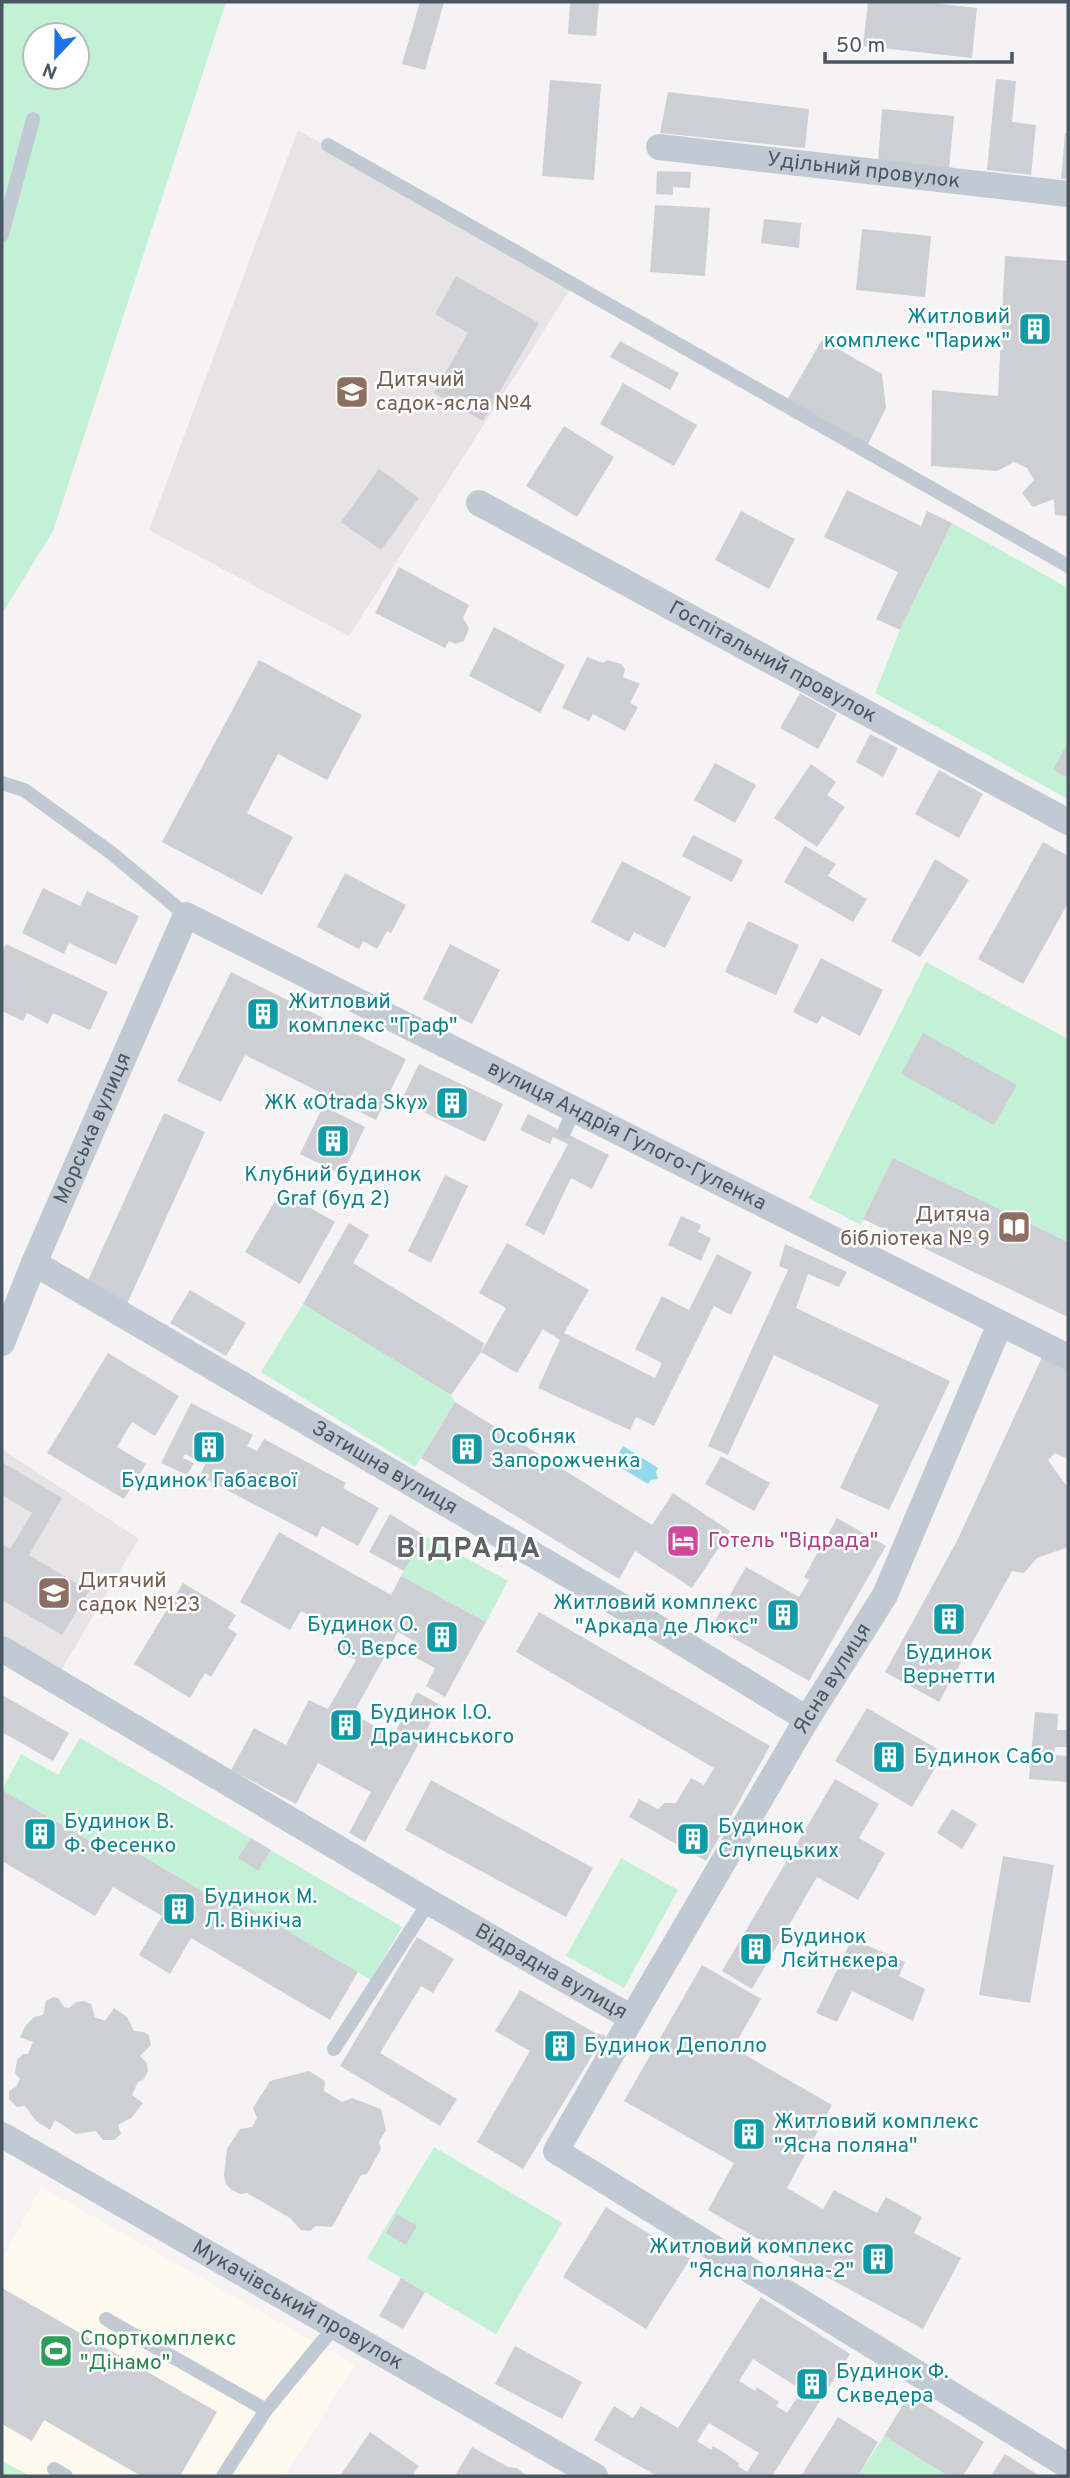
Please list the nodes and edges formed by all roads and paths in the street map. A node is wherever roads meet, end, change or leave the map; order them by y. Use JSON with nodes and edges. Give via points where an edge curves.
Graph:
{"nodes":[{"id":1,"x":33,"y":119,"type":"dead end"},
{"id":2,"x":328,"y":145,"type":"dead end"},
{"id":3,"x":659,"y":147,"type":"dead end"},
{"id":4,"x":1068,"y":194,"type":"edge"},
{"id":5,"x":2,"y":234,"type":"edge"},
{"id":6,"x":479,"y":503,"type":"dead end"},
{"id":7,"x":1068,"y":566,"type":"edge"},
{"id":8,"x":2,"y":783,"type":"edge"},
{"id":9,"x":1068,"y":822,"type":"edge"},
{"id":10,"x":186,"y":915,"type":"junction"},
{"id":11,"x":34,"y":1263,"type":"junction"},
{"id":12,"x":1000,"y":1324,"type":"junction"},
{"id":13,"x":2,"y":1343,"type":"edge"},
{"id":14,"x":1068,"y":1357,"type":"edge"},
{"id":15,"x":2,"y":1649,"type":"edge"},
{"id":16,"x":807,"y":1719,"type":"junction"},
{"id":17,"x":429,"y":1902,"type":"junction"},
{"id":18,"x":632,"y":2018,"type":"junction"},
{"id":19,"x":334,"y":2049,"type":"dead end"},
{"id":20,"x":2,"y":2135,"type":"edge"},
{"id":21,"x":106,"y":2319,"type":"dead end"},
{"id":22,"x":335,"y":2326,"type":"junction"},
{"id":23,"x":266,"y":2410,"type":"junction"},
{"id":24,"x":1068,"y":2466,"type":"edge"},
{"id":25,"x":223,"y":2476,"type":"edge"},
{"id":26,"x":595,"y":2476,"type":"edge"}],
"edges":[{"from":1,"to":5,"type":"lane"},
{"from":2,"to":7,"type":"lane"},
{"from":3,"to":4,"type":"street","name":"Удільний провулок"},
{"from":6,"to":9,"type":"street","name":"Госпітальний провулок"},
{"from":8,"to":10,"type":"lane","via":[[24,790]]},
{"from":10,"to":11,"type":"street","name":"Морська вулиця"},
{"from":10,"to":12,"type":"street","name":"вулиця Андрія Гулого-Гуленка","via":[[569,1121]]},
{"from":11,"to":13,"type":"street","name":"Морська вулиця"},
{"from":11,"to":16,"type":"street","name":"Затишна вулиця"},
{"from":12,"to":14,"type":"street","name":"вулиця Андрія Гулого-Гуленка"},
{"from":12,"to":16,"type":"street","name":"Ясна вулиця","via":[[885,1595]]},
{"from":15,"to":17,"type":"street","name":"Відрадна вулиця"},
{"from":16,"to":18,"type":"street","name":"Ясна вулиця"},
{"from":17,"to":18,"type":"street","name":"Відрадна вулиця"},
{"from":17,"to":19,"type":"lane"},
{"from":18,"to":24,"type":"street","name":"Відрадна вулиця","via":[[556,2151]]},
{"from":20,"to":22,"type":"street","name":"Мукачівський провулок"},
{"from":21,"to":23,"type":"lane"},
{"from":22,"to":23,"type":"lane"},
{"from":22,"to":26,"type":"street","name":"Мукачівський провулок"},
{"from":23,"to":25,"type":"lane"}]}
